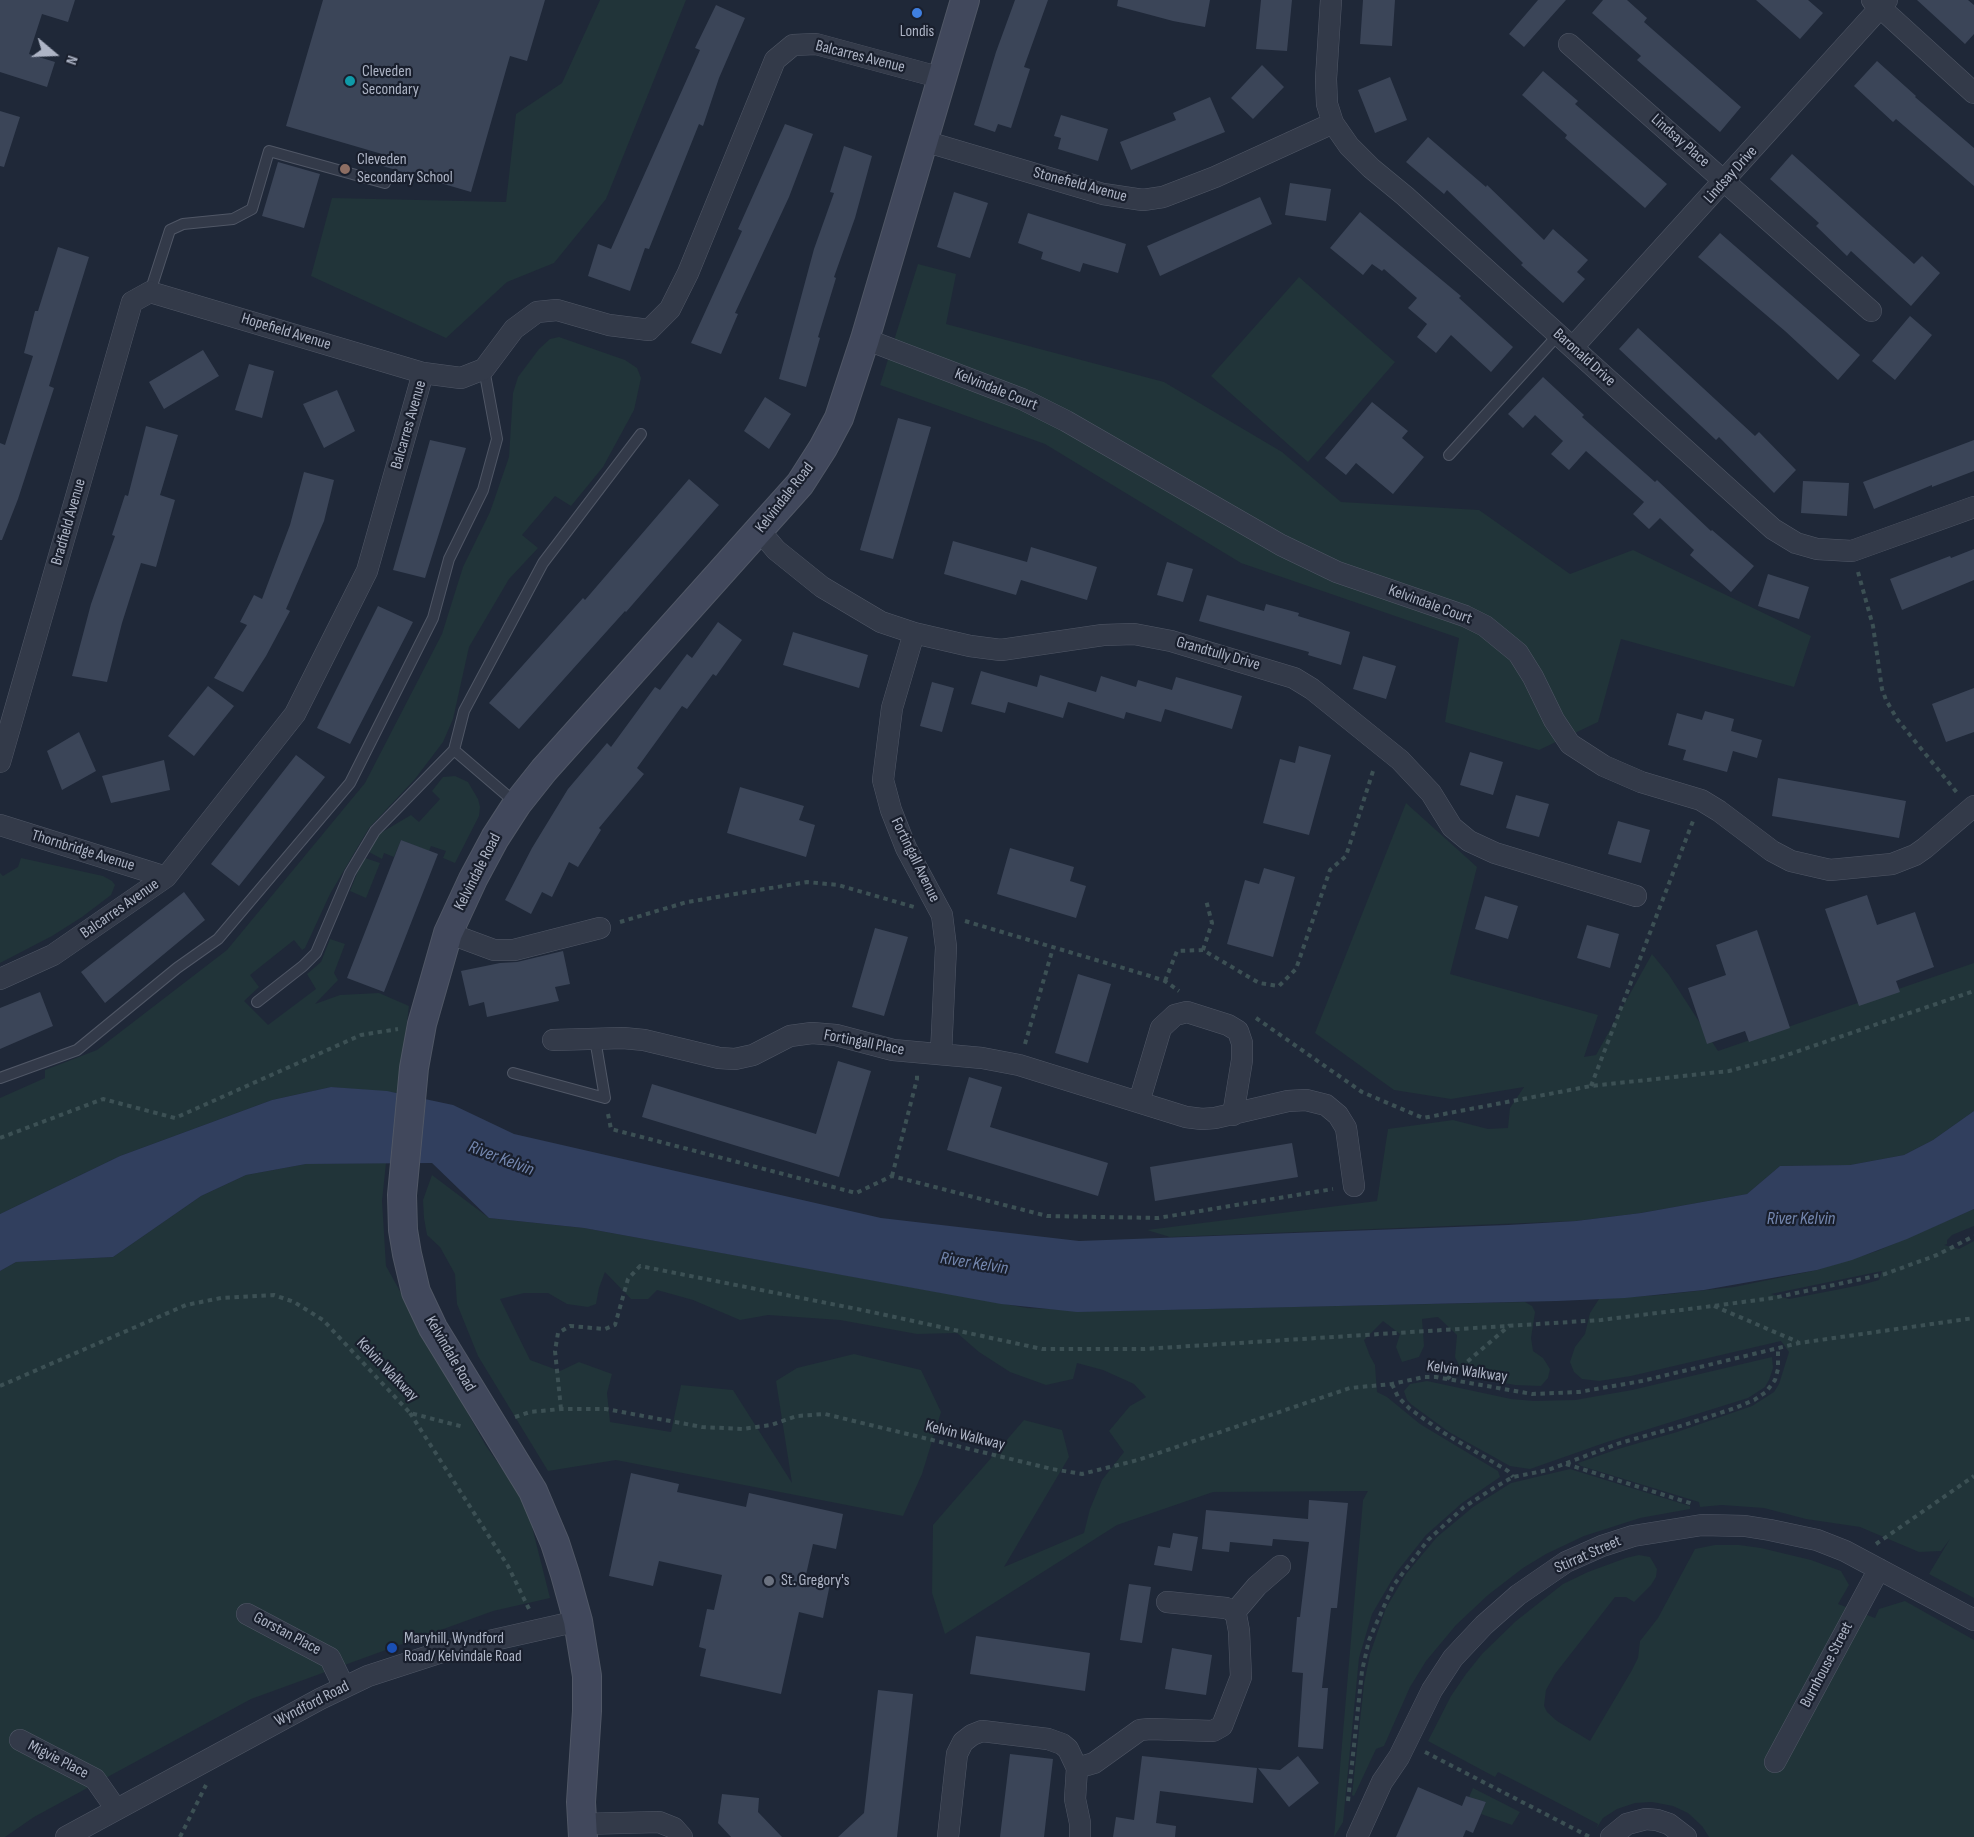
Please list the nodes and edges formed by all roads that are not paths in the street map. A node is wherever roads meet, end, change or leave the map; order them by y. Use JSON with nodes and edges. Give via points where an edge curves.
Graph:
{"nodes":[{"id":1,"x":965,"y":0,"type":"edge"},
{"id":2,"x":1331,"y":0,"type":"edge"},
{"id":3,"x":1880,"y":3,"type":"edge"},
{"id":4,"x":1569,"y":44,"type":"dead end"},
{"id":5,"x":942,"y":78,"type":"junction"},
{"id":6,"x":1974,"y":93,"type":"edge"},
{"id":7,"x":1333,"y":123,"type":"junction"},
{"id":8,"x":924,"y":141,"type":"junction"},
{"id":9,"x":1725,"y":181,"type":"junction"},
{"id":10,"x":385,"y":183,"type":"dead end"},
{"id":11,"x":150,"y":292,"type":"junction"},
{"id":12,"x":1871,"y":311,"type":"dead end"},
{"id":13,"x":865,"y":339,"type":"junction"},
{"id":14,"x":1566,"y":341,"type":"junction"},
{"id":15,"x":483,"y":369,"type":"junction"},
{"id":16,"x":423,"y":373,"type":"junction"},
{"id":17,"x":641,"y":434,"type":"dead end"},
{"id":18,"x":1449,"y":455,"type":"dead end"},
{"id":19,"x":1974,"y":507,"type":"edge"},
{"id":20,"x":760,"y":531,"type":"junction"},
{"id":21,"x":914,"y":633,"type":"junction"},
{"id":22,"x":454,"y":750,"type":"junction"},
{"id":23,"x":0,"y":762,"type":"edge"},
{"id":24,"x":517,"y":804,"type":"junction"},
{"id":25,"x":1972,"y":807,"type":"edge"},
{"id":26,"x":0,"y":825,"type":"edge"},
{"id":27,"x":166,"y":877,"type":"junction"},
{"id":28,"x":1636,"y":896,"type":"dead end"},
{"id":29,"x":600,"y":928,"type":"road end"},
{"id":30,"x":448,"y":933,"type":"junction"},
{"id":31,"x":0,"y":979,"type":"edge"},
{"id":32,"x":257,"y":1002,"type":"dead end"},
{"id":33,"x":595,"y":1039,"type":"junction"},
{"id":34,"x":553,"y":1040,"type":"dead end"},
{"id":35,"x":941,"y":1054,"type":"junction"},
{"id":36,"x":513,"y":1073,"type":"dead end"},
{"id":37,"x":0,"y":1078,"type":"edge"},
{"id":38,"x":1139,"y":1102,"type":"junction"},
{"id":39,"x":1233,"y":1114,"type":"junction"},
{"id":40,"x":1354,"y":1186,"type":"road end"},
{"id":41,"x":1280,"y":1566,"type":"dead end"},
{"id":42,"x":1879,"y":1569,"type":"junction"},
{"id":43,"x":1167,"y":1602,"type":"dead end"},
{"id":44,"x":1234,"y":1613,"type":"junction"},
{"id":45,"x":247,"y":1614,"type":"dead end"},
{"id":46,"x":1974,"y":1620,"type":"edge"},
{"id":47,"x":578,"y":1621,"type":"junction"},
{"id":48,"x":344,"y":1687,"type":"junction"},
{"id":49,"x":20,"y":1740,"type":"dead end"},
{"id":50,"x":1775,"y":1762,"type":"dead end"},
{"id":51,"x":1077,"y":1768,"type":"junction"},
{"id":52,"x":116,"y":1809,"type":"junction"},
{"id":53,"x":582,"y":1831,"type":"edge"},
{"id":54,"x":1360,"y":1831,"type":"edge"},
{"id":55,"x":66,"y":1837,"type":"edge"},
{"id":56,"x":682,"y":1837,"type":"edge"},
{"id":57,"x":948,"y":1837,"type":"edge"},
{"id":58,"x":1080,"y":1837,"type":"edge"},
{"id":59,"x":1611,"y":1837,"type":"edge"},
{"id":60,"x":1686,"y":1837,"type":"edge"}],
"edges":[{"from":1,"to":5,"type":"street","name":"Kelvindale Road"},
{"from":2,"to":7,"type":"street","name":"Baronald Drive","via":[[1326,79]]},
{"from":3,"to":6,"type":"street"},
{"from":3,"to":9,"type":"street","name":"Lindsay Drive"},
{"from":4,"to":9,"type":"street","name":"Lindsay Place"},
{"from":5,"to":8,"type":"street","name":"Kelvindale Road"},
{"from":5,"to":15,"type":"street","name":"Balcarres Avenue","via":[[816,44],[793,45],[775,60],[670,309],[649,330],[609,325],[557,310],[537,312],[514,329]]},
{"from":7,"to":8,"type":"street","name":"Stonefield Avenue","via":[[1215,177],[1163,197],[1143,200],[1103,194]]},
{"from":7,"to":14,"type":"street","name":"Baronald Drive","via":[[1371,168]]},
{"from":8,"to":13,"type":"street","name":"Kelvindale Road"},
{"from":9,"to":12,"type":"street","name":"Lindsay Place"},
{"from":9,"to":14,"type":"street","name":"Lindsay Drive"},
{"from":10,"to":11,"type":"lane","via":[[269,151],[252,209],[233,219],[183,224],[170,230]]},
{"from":11,"to":16,"type":"street","name":"Hopefield Avenue"},
{"from":11,"to":23,"type":"street","name":"Bradfield Avenue","via":[[132,302]]},
{"from":13,"to":20,"type":"street","name":"Kelvindale Road","via":[[839,418],[823,448],[800,484]]},
{"from":13,"to":25,"type":"street","name":"Kelvindale Court","via":[[1022,399],[1337,572],[1485,626],[1518,653],[1570,744],[1604,766],[1641,782],[1701,800],[1783,857],[1804,866],[1830,870],[1905,860]]},
{"from":14,"to":18,"type":"lane"},
{"from":14,"to":19,"type":"street","name":"Baronald Drive","via":[[1773,529],[1796,543],[1852,551]]},
{"from":15,"to":16,"type":"street","name":"Balcarres Avenue","via":[[461,378]]},
{"from":15,"to":37,"type":"lane","via":[[497,439],[483,489],[449,559],[433,618],[350,783],[218,939],[77,1050]]},
{"from":16,"to":27,"type":"street","name":"Balcarres Avenue","via":[[367,571],[295,714]]},
{"from":17,"to":22,"type":"lane","via":[[543,563],[464,711]]},
{"from":20,"to":21,"type":"street","name":"Grandtully Drive","via":[[776,550],[822,587],[881,622]]},
{"from":20,"to":24,"type":"street","name":"Kelvindale Road"},
{"from":21,"to":28,"type":"street","name":"Grandtully Drive","via":[[1001,650],[1134,634],[1171,641],[1294,678],[1400,760],[1431,793],[1452,827],[1469,841],[1495,853]]},
{"from":21,"to":35,"type":"street","name":"Fortingall Avenue","via":[[892,708],[883,780],[906,848],[942,915],[946,947]]},
{"from":22,"to":24,"type":"lane"},
{"from":22,"to":32,"type":"lane","via":[[375,831],[350,873],[316,953]]},
{"from":24,"to":30,"type":"street","name":"Kelvindale Road","via":[[473,879]]},
{"from":26,"to":27,"type":"street","name":"Thornbridge Avenue"},
{"from":27,"to":31,"type":"street","name":"Balcarres Avenue","via":[[53,955]]},
{"from":29,"to":30,"type":"street","via":[[514,950],[494,950]]},
{"from":30,"to":47,"type":"street","name":"Kelvindale Road","via":[[414,1068],[402,1195],[403,1230],[416,1292],[444,1348],[521,1469],[544,1514]]},
{"from":33,"to":34,"type":"street","name":"Fortingall Place"},
{"from":33,"to":35,"type":"street","name":"Fortingall Place","via":[[644,1040],[735,1059],[790,1036],[812,1033],[893,1050]]},
{"from":33,"to":36,"type":"lane","via":[[605,1098]]},
{"from":35,"to":38,"type":"street","name":"Fortingall Place","via":[[1019,1065]]},
{"from":38,"to":39,"type":"street","name":"Fortingall Place","via":[[1186,1117],[1202,1119]]},
{"from":38,"to":39,"type":"street","via":[[1161,1028],[1175,1015],[1186,1012],[1228,1024],[1238,1031],[1242,1060]]},
{"from":39,"to":40,"type":"street","name":"Fortingall Place","via":[[1288,1101],[1326,1105],[1338,1114],[1346,1128]]},
{"from":41,"to":44,"type":"street"},
{"from":42,"to":46,"type":"street","name":"Stirrat Street"},
{"from":42,"to":50,"type":"street","name":"Burnhouse Street"},
{"from":42,"to":54,"type":"street","name":"Stirrat Street","via":[[1811,1539],[1718,1524],[1633,1536],[1566,1562],[1502,1608],[1453,1658],[1382,1782]]},
{"from":43,"to":44,"type":"street","via":[[1226,1608]]},
{"from":44,"to":51,"type":"street","via":[[1239,1631],[1241,1677],[1222,1726],[1213,1731],[1140,1730],[1094,1763]]},
{"from":45,"to":48,"type":"street","name":"Gorstan Place","via":[[330,1658]]},
{"from":47,"to":48,"type":"street","name":"Wyndford Road","via":[[418,1659]]},
{"from":47,"to":53,"type":"street","name":"Kelvindale Road","via":[[588,1693]]},
{"from":48,"to":52,"type":"street","name":"Wyndford Road"},
{"from":49,"to":52,"type":"street","name":"Migvie Place","via":[[96,1779]]},
{"from":51,"to":57,"type":"street","via":[[1068,1749],[1055,1741],[989,1731],[972,1735],[957,1754]]},
{"from":51,"to":58,"type":"street"},
{"from":52,"to":55,"type":"street","name":"Wyndford Road"},
{"from":53,"to":56,"type":"street","via":[[659,1822],[674,1828]]},
{"from":59,"to":60,"type":"street","via":[[1627,1824],[1650,1819],[1672,1825]]}]}
